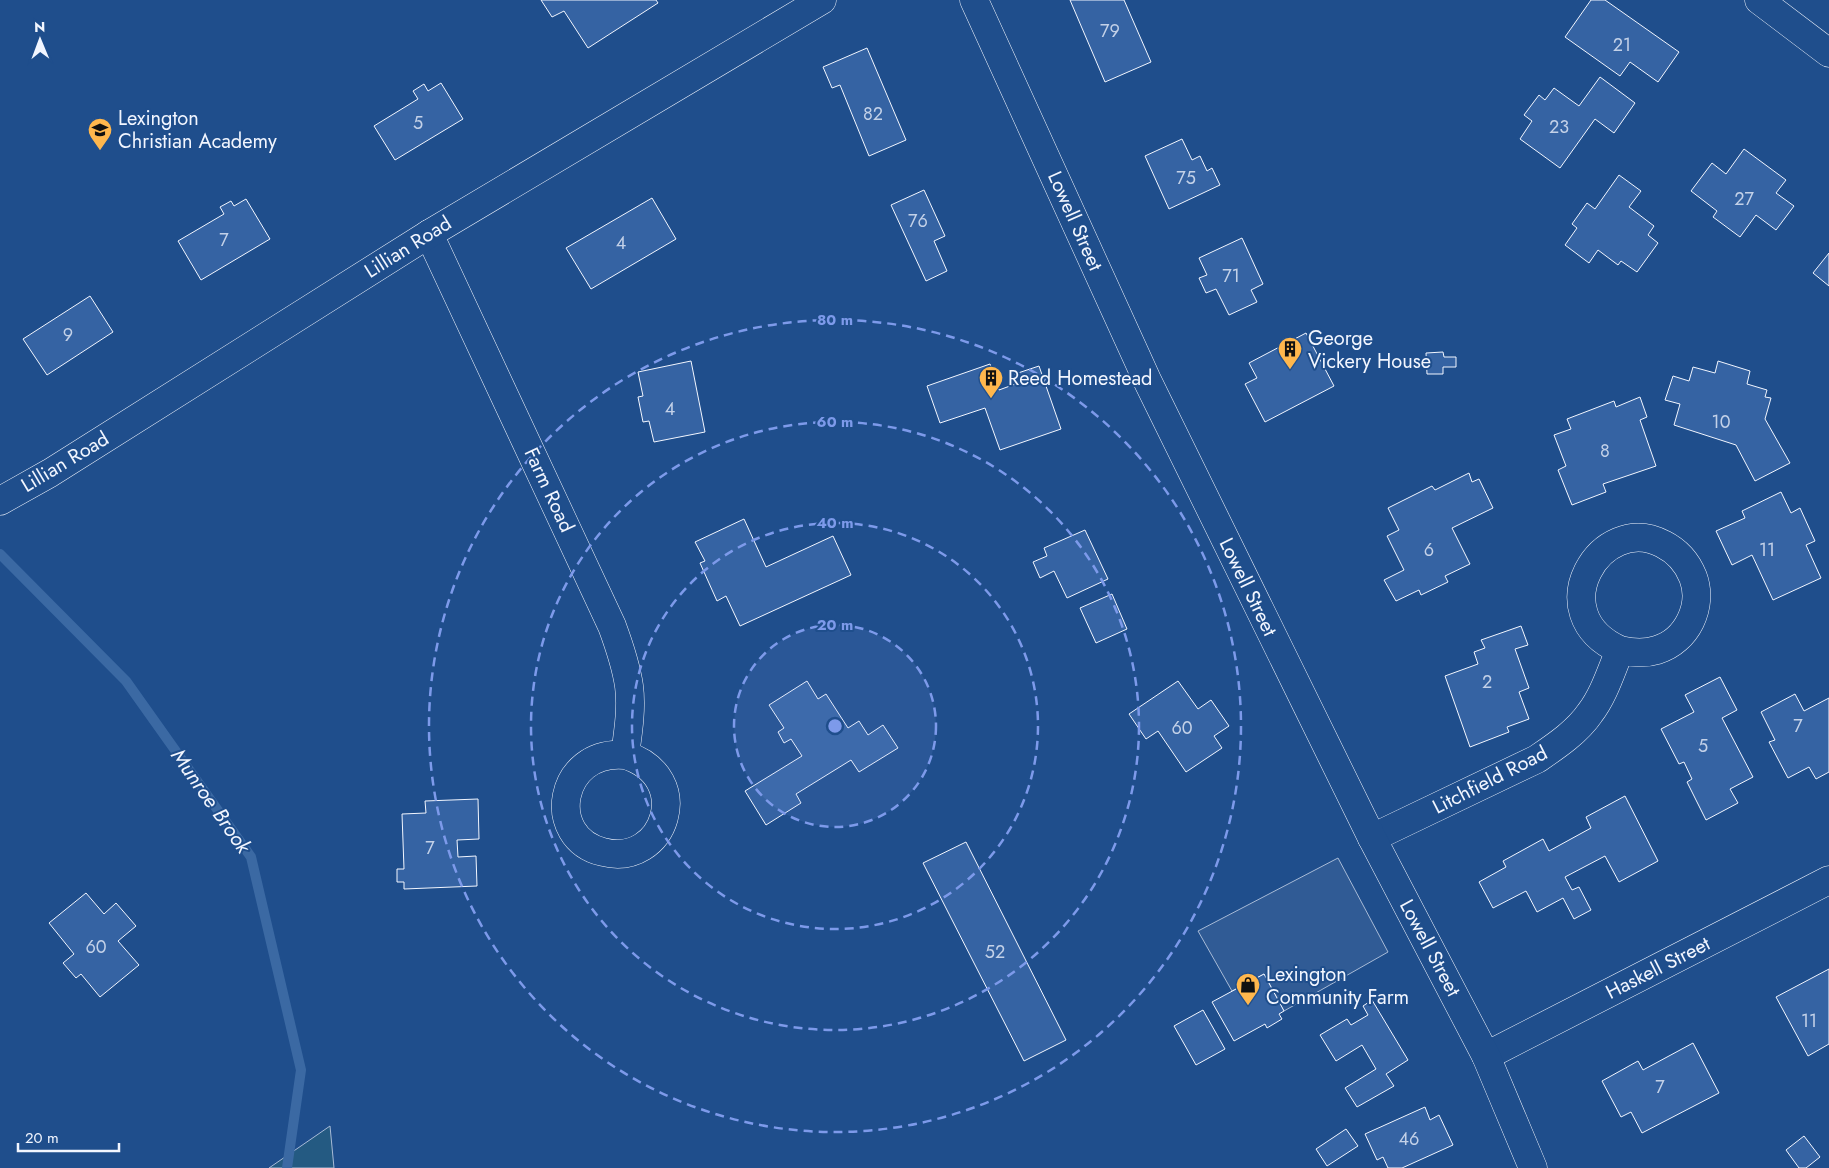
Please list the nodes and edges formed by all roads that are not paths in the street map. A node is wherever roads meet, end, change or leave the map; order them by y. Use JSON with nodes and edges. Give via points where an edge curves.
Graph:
{"nodes":[{"id":1,"x":822,"y":0,"type":"edge"},
{"id":2,"x":974,"y":0,"type":"edge"},
{"id":3,"x":1760,"y":0,"type":"edge"},
{"id":4,"x":1829,"y":53,"type":"edge"},
{"id":5,"x":429,"y":234,"type":"junction"},
{"id":6,"x":0,"y":501,"type":"edge"},
{"id":7,"x":1620,"y":650,"type":"junction"},
{"id":8,"x":625,"y":755,"type":"dead end"},
{"id":9,"x":1372,"y":838,"type":"junction"},
{"id":10,"x":1829,"y":880,"type":"edge"},
{"id":11,"x":1486,"y":1056,"type":"junction"},
{"id":12,"x":1533,"y":1168,"type":"edge"}],
"edges":[{"from":1,"to":5,"type":"street","name":"Lillian Road"},
{"from":2,"to":9,"type":"street","name":"Lowell Street","via":[[1148,382]]},
{"from":3,"to":4,"type":"street"},
{"from":5,"to":6,"type":"street","name":"Lillian Road","via":[[50,474]]},
{"from":5,"to":8,"type":"street","name":"Farm Road","via":[[612,626],[630,687]]},
{"from":7,"to":7,"type":"street","via":[[1599,637],[1585,618],[1581,594],[1587,570],[1602,552],[1624,541],[1648,539],[1660,542],[1681,556],[1694,578],[1696,604],[1693,616],[1669,645],[1645,653]]},
{"from":7,"to":9,"type":"street","name":"Litchfield Road","via":[[1590,714],[1557,746],[1537,759]]},
{"from":9,"to":11,"type":"street","name":"Lowell Street"},
{"from":10,"to":11,"type":"street","name":"Haskell Street"},
{"from":11,"to":12,"type":"street","name":"Lowell Street"}]}
